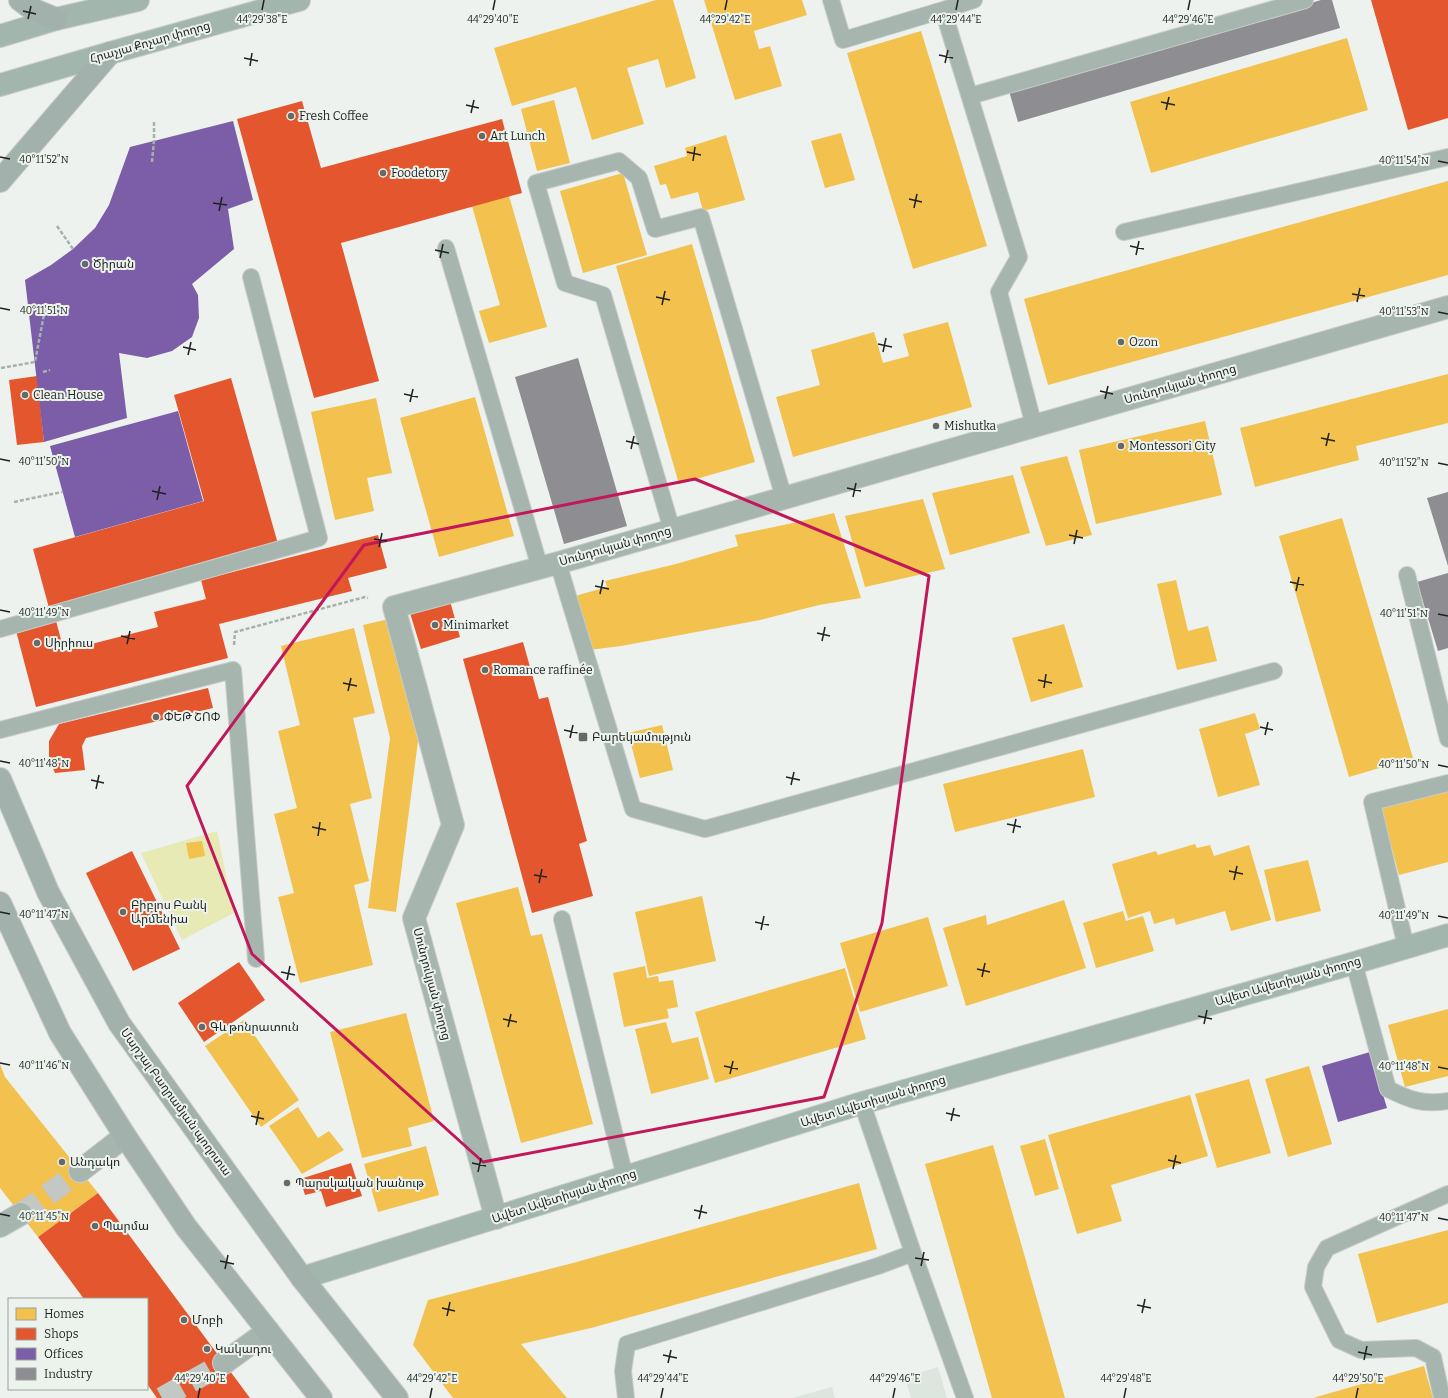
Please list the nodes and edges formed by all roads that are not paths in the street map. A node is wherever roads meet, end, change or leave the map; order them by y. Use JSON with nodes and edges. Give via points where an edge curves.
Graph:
{"nodes":[{"id":1,"x":20,"y":0,"type":"edge"},
{"id":2,"x":138,"y":0,"type":"edge"},
{"id":3,"x":299,"y":0,"type":"edge"},
{"id":4,"x":831,"y":0,"type":"edge"},
{"id":5,"x":974,"y":0,"type":"edge"},
{"id":6,"x":1305,"y":0,"type":"edge"},
{"id":7,"x":934,"y":8,"type":"edge"},
{"id":8,"x":56,"y":19,"type":"junction"},
{"id":9,"x":0,"y":36,"type":"edge"},
{"id":10,"x":110,"y":53,"type":"junction"},
{"id":11,"x":0,"y":85,"type":"edge"},
{"id":12,"x":970,"y":96,"type":"junction"},
{"id":13,"x":1448,"y":157,"type":"edge"},
{"id":14,"x":0,"y":181,"type":"edge"},
{"id":15,"x":1124,"y":232,"type":"dead end"},
{"id":16,"x":446,"y":248,"type":"dead end"},
{"id":17,"x":251,"y":277,"type":"dead end"},
{"id":18,"x":1448,"y":307,"type":"edge"},
{"id":19,"x":1034,"y":426,"type":"junction"},
{"id":20,"x":784,"y":498,"type":"junction"},
{"id":21,"x":672,"y":530,"type":"junction"},
{"id":22,"x":549,"y":565,"type":"junction"},
{"id":23,"x":1407,"y":575,"type":"dead end"},
{"id":24,"x":0,"y":629,"type":"edge"},
{"id":25,"x":1274,"y":671,"type":"dead end"},
{"id":26,"x":0,"y":730,"type":"edge"},
{"id":27,"x":1448,"y":739,"type":"edge"},
{"id":28,"x":0,"y":779,"type":"edge"},
{"id":29,"x":1448,"y":783,"type":"edge"},
{"id":30,"x":0,"y":903,"type":"edge"},
{"id":31,"x":562,"y":919,"type":"dead end"},
{"id":32,"x":1448,"y":935,"type":"edge"},
{"id":33,"x":1406,"y":947,"type":"junction"},
{"id":34,"x":256,"y":959,"type":"dead end"},
{"id":35,"x":1354,"y":963,"type":"junction"},
{"id":36,"x":1448,"y":1101,"type":"edge"},
{"id":37,"x":862,"y":1103,"type":"junction"},
{"id":38,"x":125,"y":1136,"type":"junction"},
{"id":39,"x":80,"y":1171,"type":"tunnel mouth"},
{"id":40,"x":625,"y":1177,"type":"junction"},
{"id":41,"x":1448,"y":1194,"type":"edge"},
{"id":42,"x":21,"y":1214,"type":"tunnel mouth"},
{"id":43,"x":496,"y":1218,"type":"junction"},
{"id":44,"x":0,"y":1226,"type":"edge"},
{"id":45,"x":913,"y":1253,"type":"junction"},
{"id":46,"x":302,"y":1278,"type":"junction"},
{"id":47,"x":268,"y":1331,"type":"junction"},
{"id":48,"x":224,"y":1363,"type":"tunnel mouth"},
{"id":49,"x":321,"y":1398,"type":"edge"},
{"id":50,"x":397,"y":1398,"type":"edge"},
{"id":51,"x":626,"y":1398,"type":"edge"},
{"id":52,"x":965,"y":1398,"type":"edge"},
{"id":53,"x":1442,"y":1398,"type":"edge"}],
"edges":[{"from":1,"to":8,"type":"main road","via":[[32,9]]},
{"from":2,"to":8,"type":"street"},
{"from":3,"to":10,"type":"street","name":"Հրաչյա Քոչար փողոց"},
{"from":4,"to":7,"type":"lane","via":[[843,40]]},
{"from":5,"to":7,"type":"lane"},
{"from":6,"to":12,"type":"lane"},
{"from":7,"to":12,"type":"lane"},
{"from":8,"to":9,"type":"street"},
{"from":10,"to":11,"type":"street","name":"Հրաչյա Քոչար փողոց"},
{"from":10,"to":14,"type":"main road"},
{"from":12,"to":19,"type":"lane","via":[[1019,257],[999,292]]},
{"from":13,"to":15,"type":"lane"},
{"from":16,"to":22,"type":"lane"},
{"from":17,"to":24,"type":"lane","via":[[319,538]]},
{"from":18,"to":19,"type":"street","name":"Սունդուկյան փողոց"},
{"from":19,"to":20,"type":"street","name":"Սունդուկյան փողոց"},
{"from":20,"to":21,"type":"street","name":"Սունդուկյան փողոց"},
{"from":20,"to":21,"type":"lane","via":[[700,217],[655,229],[639,178],[619,161],[536,183],[565,283],[603,295]]},
{"from":21,"to":22,"type":"street","name":"Սունդուկյան փողոց"},
{"from":22,"to":25,"type":"lane","via":[[633,810],[705,829]]},
{"from":22,"to":43,"type":"street","name":"Սունդուկյան փողոց","via":[[394,607],[453,825],[414,918]]},
{"from":23,"to":27,"type":"lane"},
{"from":26,"to":34,"type":"lane","via":[[233,670]]},
{"from":28,"to":46,"type":"main road","name":"Մարշալ Բաղրամյան պողոտա","via":[[48,892],[119,1023]]},
{"from":29,"to":33,"type":"lane","via":[[1372,802]]},
{"from":30,"to":38,"type":"main road","via":[[60,1033]]},
{"from":31,"to":40,"type":"lane"},
{"from":32,"to":33,"type":"street","name":"Ավետ Ավետիսյան փողոց"},
{"from":33,"to":35,"type":"street","name":"Ավետ Ավետիսյան փողոց"},
{"from":35,"to":36,"type":"lane","via":[[1388,1089],[1409,1100],[1434,1103]]},
{"from":35,"to":37,"type":"street","name":"Ավետ Ավետիսյան փողոց"},
{"from":37,"to":40,"type":"street","name":"Ավետ Ավետիսյան փողոց"},
{"from":37,"to":45,"type":"lane"},
{"from":38,"to":39,"type":"street"},
{"from":38,"to":47,"type":"main road","via":[[186,1227]]},
{"from":40,"to":43,"type":"street","name":"Ավետ Ավետիսյան փողոց"},
{"from":41,"to":53,"type":"lane","via":[[1327,1248],[1316,1267],[1313,1287],[1339,1340],[1361,1350],[1416,1348],[1433,1357]]},
{"from":42,"to":44,"type":"street"},
{"from":43,"to":46,"type":"street","name":"Ավետ Ավետիսյան փողոց"},
{"from":45,"to":51,"type":"lane","via":[[627,1344],[623,1371]]},
{"from":45,"to":52,"type":"lane"},
{"from":46,"to":50,"type":"main road","name":"Մարշալ Բաղրամյան պողոտա"},
{"from":47,"to":48,"type":"street"},
{"from":47,"to":49,"type":"main road"}]}
